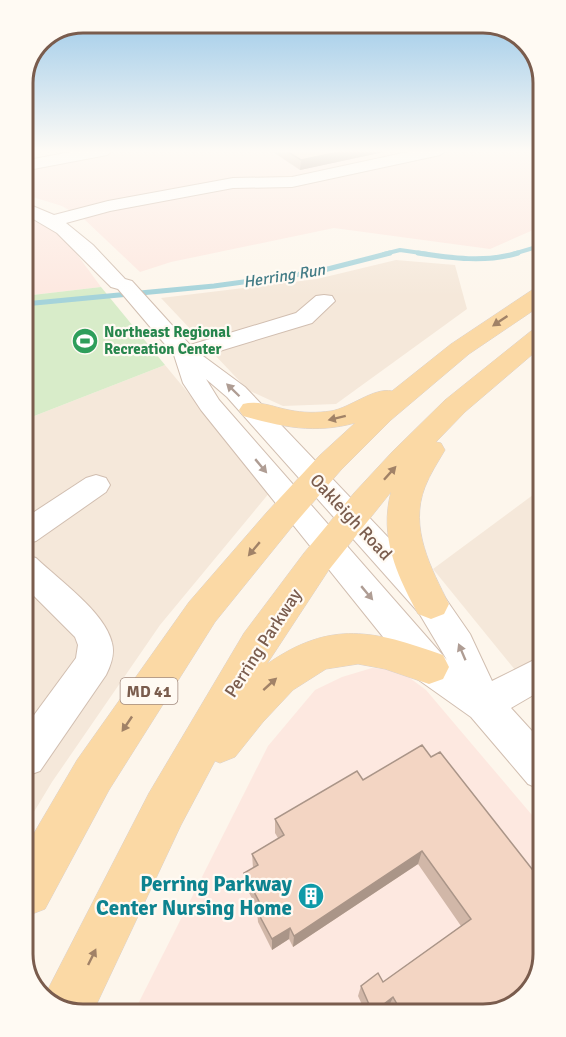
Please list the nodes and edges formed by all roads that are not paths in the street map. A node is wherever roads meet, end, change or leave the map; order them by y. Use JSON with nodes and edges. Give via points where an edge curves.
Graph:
{"nodes":[{"id":1,"x":159,"y":198,"type":"edge"},
{"id":2,"x":33,"y":204,"type":"edge"},
{"id":3,"x":132,"y":204,"type":"junction"},
{"id":4,"x":33,"y":211,"type":"edge"},
{"id":5,"x":63,"y":222,"type":"junction"},
{"id":6,"x":99,"y":235,"type":"junction"},
{"id":7,"x":126,"y":286,"type":"junction"},
{"id":8,"x":533,"y":300,"type":"edge"},
{"id":9,"x":324,"y":302,"type":"dead end"},
{"id":10,"x":533,"y":342,"type":"edge"},
{"id":11,"x":460,"y":349,"type":"junction"},
{"id":12,"x":185,"y":354,"type":"junction"},
{"id":13,"x":455,"y":405,"type":"junction"},
{"id":14,"x":253,"y":410,"type":"junction"},
{"id":15,"x":96,"y":485,"type":"dead end"},
{"id":16,"x":304,"y":492,"type":"junction"},
{"id":17,"x":33,"y":528,"type":"edge"},
{"id":18,"x":341,"y":533,"type":"junction"},
{"id":19,"x":33,"y":575,"type":"edge"},
{"id":20,"x":431,"y":604,"type":"junction"},
{"id":21,"x":429,"y":667,"type":"junction"},
{"id":22,"x":533,"y":676,"type":"edge"},
{"id":23,"x":484,"y":705,"type":"junction"},
{"id":24,"x":33,"y":748,"type":"edge"},
{"id":25,"x":533,"y":761,"type":"edge"},
{"id":26,"x":165,"y":809,"type":"junction"},
{"id":27,"x":33,"y":880,"type":"edge"},
{"id":28,"x":70,"y":1002,"type":"edge"}],
"edges":[{"from":1,"to":3,"type":"street"},
{"from":2,"to":5,"type":"street","name":"Oakleigh Road","via":[[57,212]]},
{"from":3,"to":5,"type":"street"},
{"from":3,"to":6,"type":"street"},
{"from":4,"to":5,"type":"street","name":"Oakleigh Road"},
{"from":5,"to":6,"type":"street","name":"Oakleigh Road"},
{"from":5,"to":7,"type":"street","name":"Oakleigh Road","via":[[118,283]]},
{"from":6,"to":7,"type":"street","name":"Oakleigh Road","via":[[128,281]]},
{"from":7,"to":12,"type":"street","name":"Oakleigh Road"},
{"from":8,"to":11,"type":"main road","number":"MD 41","one_way":true},
{"from":9,"to":12,"type":"street","via":[[304,318]]},
{"from":10,"to":13,"type":"main road","name":"Perring Parkway"},
{"from":11,"to":14,"type":"main road","one_way":true,"via":[[383,400],[338,419],[301,422]]},
{"from":11,"to":16,"type":"main road","number":"MD 41","via":[[381,414]]},
{"from":14,"to":12,"type":"street","name":"Oakleigh Road","one_way":true,"via":[[219,377]]},
{"from":12,"to":16,"type":"street","name":"Oakleigh Road","one_way":true,"via":[[195,383],[210,405]]},
{"from":18,"to":13,"type":"main road","name":"Perring Parkway","one_way":true},
{"from":13,"to":20,"type":"main road","via":[[408,489],[401,512],[409,559]]},
{"from":14,"to":16,"type":"street","name":"Oakleigh Road"},
{"from":15,"to":17,"type":"street"},
{"from":16,"to":18,"type":"street","name":"Oakleigh Road"},
{"from":16,"to":27,"type":"main road","number":"MD 41","one_way":true,"via":[[202,612],[93,775]]},
{"from":18,"to":20,"type":"street","name":"Oakleigh Road"},
{"from":18,"to":21,"type":"street","name":"Oakleigh Road","one_way":true},
{"from":18,"to":26,"type":"main road","name":"Perring Parkway","via":[[258,644]]},
{"from":19,"to":24,"type":"street","via":[[87,627],[97,648],[93,664]]},
{"from":23,"to":20,"type":"street","name":"Oakleigh Road","one_way":true,"via":[[458,644]]},
{"from":21,"to":23,"type":"street","name":"Oakleigh Road"},
{"from":26,"to":21,"type":"main road","one_way":true,"via":[[264,689],[308,657],[360,648]]},
{"from":22,"to":23,"type":"street"},
{"from":23,"to":25,"type":"street","name":"Oakleigh Road"},
{"from":28,"to":26,"type":"main road","name":"Perring Parkway","one_way":true}]}
